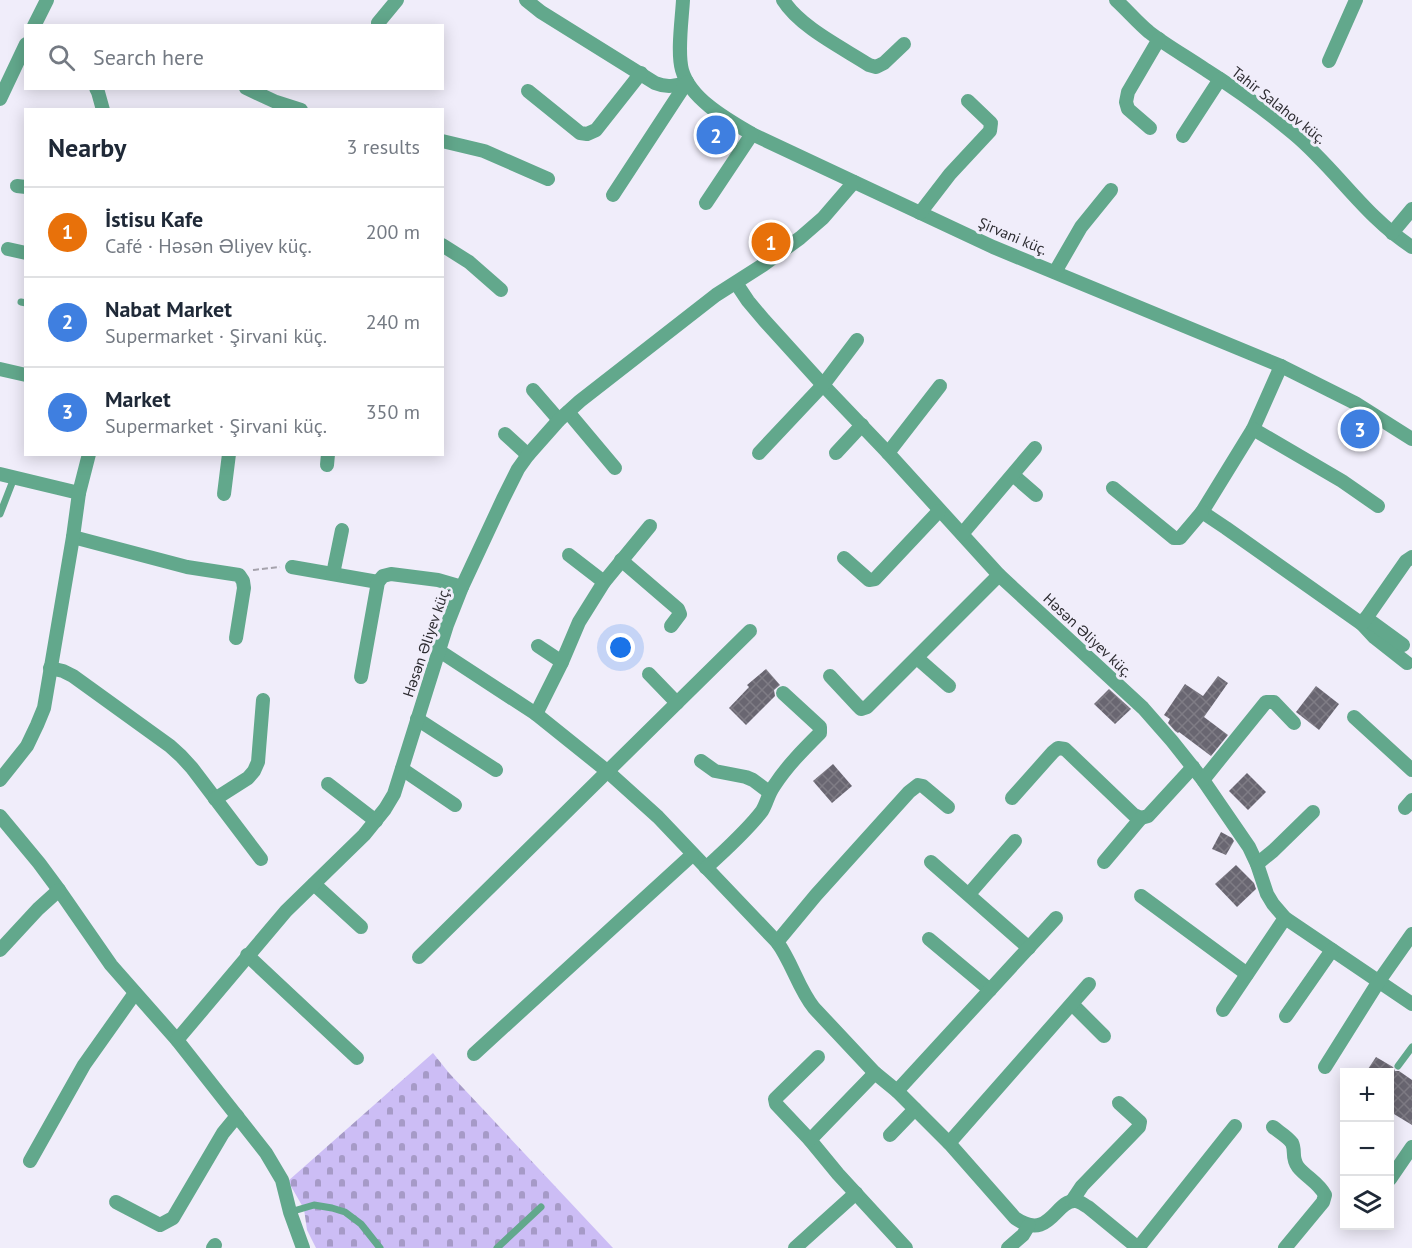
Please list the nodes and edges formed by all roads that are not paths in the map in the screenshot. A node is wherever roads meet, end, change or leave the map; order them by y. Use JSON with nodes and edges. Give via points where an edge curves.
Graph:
{"nodes":[{"id":1,"x":47,"y":0,"type":"edge"},
{"id":2,"x":397,"y":0,"type":"edge"},
{"id":3,"x":526,"y":0,"type":"edge"},
{"id":4,"x":683,"y":0,"type":"edge"},
{"id":5,"x":783,"y":0,"type":"edge"},
{"id":6,"x":1116,"y":0,"type":"edge"},
{"id":7,"x":1356,"y":0,"type":"edge"},
{"id":8,"x":35,"y":24,"type":"edge"},
{"id":9,"x":378,"y":24,"type":"edge"},
{"id":10,"x":1159,"y":39,"type":"junction"},
{"id":11,"x":904,"y":44,"type":"dead end"},
{"id":12,"x":22,"y":60,"type":"edge"},
{"id":13,"x":1329,"y":61,"type":"dead end"},
{"id":14,"x":641,"y":73,"type":"junction"},
{"id":15,"x":1220,"y":79,"type":"junction"},
{"id":16,"x":687,"y":82,"type":"junction"},
{"id":17,"x":98,"y":90,"type":"edge"},
{"id":18,"x":250,"y":90,"type":"edge"},
{"id":19,"x":528,"y":91,"type":"dead end"},
{"id":20,"x":0,"y":99,"type":"edge"},
{"id":21,"x":968,"y":101,"type":"dead end"},
{"id":22,"x":103,"y":108,"type":"edge"},
{"id":23,"x":295,"y":108,"type":"edge"},
{"id":24,"x":1150,"y":128,"type":"dead end"},
{"id":25,"x":752,"y":134,"type":"junction"},
{"id":26,"x":1183,"y":136,"type":"dead end"},
{"id":27,"x":444,"y":141,"type":"edge"},
{"id":28,"x":548,"y":178,"type":"dead end"},
{"id":29,"x":854,"y":182,"type":"junction"},
{"id":30,"x":1111,"y":190,"type":"dead end"},
{"id":31,"x":613,"y":195,"type":"dead end"},
{"id":32,"x":706,"y":203,"type":"dead end"},
{"id":33,"x":1412,"y":209,"type":"edge"},
{"id":34,"x":920,"y":213,"type":"junction"},
{"id":35,"x":1392,"y":233,"type":"junction"},
{"id":36,"x":444,"y":245,"type":"edge"},
{"id":37,"x":1412,"y":247,"type":"edge"},
{"id":38,"x":8,"y":249,"type":"dead end"},
{"id":39,"x":24,"y":253,"type":"edge"},
{"id":40,"x":1055,"y":272,"type":"junction"},
{"id":41,"x":736,"y":283,"type":"junction"},
{"id":42,"x":501,"y":290,"type":"dead end"},
{"id":43,"x":857,"y":340,"type":"dead end"},
{"id":44,"x":1281,"y":366,"type":"junction"},
{"id":45,"x":0,"y":369,"type":"edge"},
{"id":46,"x":24,"y":375,"type":"edge"},
{"id":47,"x":823,"y":385,"type":"junction"},
{"id":48,"x":940,"y":386,"type":"dead end"},
{"id":49,"x":532,"y":390,"type":"dead end"},
{"id":50,"x":563,"y":416,"type":"junction"},
{"id":51,"x":862,"y":425,"type":"junction"},
{"id":52,"x":1253,"y":429,"type":"junction"},
{"id":53,"x":505,"y":434,"type":"dead end"},
{"id":54,"x":1412,"y":439,"type":"edge"},
{"id":55,"x":1035,"y":448,"type":"dead end"},
{"id":56,"x":759,"y":453,"type":"dead end"},
{"id":57,"x":836,"y":453,"type":"dead end"},
{"id":58,"x":888,"y":453,"type":"junction"},
{"id":59,"x":528,"y":454,"type":"junction"},
{"id":60,"x":88,"y":456,"type":"edge"},
{"id":61,"x":229,"y":456,"type":"edge"},
{"id":62,"x":615,"y":468,"type":"dead end"},
{"id":63,"x":1013,"y":475,"type":"junction"},
{"id":64,"x":7,"y":476,"type":"edge"},
{"id":65,"x":1113,"y":488,"type":"dead end"},
{"id":66,"x":79,"y":493,"type":"junction"},
{"id":67,"x":224,"y":494,"type":"dead end"},
{"id":68,"x":1036,"y":495,"type":"dead end"},
{"id":69,"x":1378,"y":506,"type":"dead end"},
{"id":70,"x":939,"y":511,"type":"junction"},
{"id":71,"x":1202,"y":512,"type":"junction"},
{"id":72,"x":0,"y":514,"type":"edge"},
{"id":73,"x":650,"y":526,"type":"dead end"},
{"id":74,"x":342,"y":530,"type":"dead end"},
{"id":75,"x":962,"y":534,"type":"junction"},
{"id":76,"x":73,"y":537,"type":"junction"},
{"id":77,"x":569,"y":555,"type":"dead end"},
{"id":78,"x":1412,"y":557,"type":"edge"},
{"id":79,"x":844,"y":558,"type":"dead end"},
{"id":80,"x":621,"y":560,"type":"junction"},
{"id":81,"x":292,"y":567,"type":"road end"},
{"id":82,"x":333,"y":574,"type":"junction"},
{"id":83,"x":999,"y":575,"type":"junction"},
{"id":84,"x":378,"y":582,"type":"junction"},
{"id":85,"x":604,"y":582,"type":"junction"},
{"id":86,"x":462,"y":587,"type":"junction"},
{"id":87,"x":1364,"y":621,"type":"junction"},
{"id":88,"x":671,"y":626,"type":"dead end"},
{"id":89,"x":750,"y":631,"type":"dead end"},
{"id":90,"x":236,"y":638,"type":"dead end"},
{"id":91,"x":1403,"y":645,"type":"dead end"},
{"id":92,"x":538,"y":646,"type":"dead end"},
{"id":93,"x":438,"y":650,"type":"junction"},
{"id":94,"x":917,"y":658,"type":"junction"},
{"id":95,"x":562,"y":663,"type":"junction"},
{"id":96,"x":1407,"y":663,"type":"dead end"},
{"id":97,"x":50,"y":668,"type":"junction"},
{"id":98,"x":649,"y":674,"type":"dead end"},
{"id":99,"x":361,"y":676,"type":"dead end"},
{"id":100,"x":830,"y":676,"type":"dead end"},
{"id":101,"x":949,"y":686,"type":"dead end"},
{"id":102,"x":783,"y":693,"type":"dead end"},
{"id":103,"x":263,"y":700,"type":"dead end"},
{"id":104,"x":677,"y":703,"type":"junction"},
{"id":105,"x":536,"y":714,"type":"junction"},
{"id":106,"x":1354,"y":717,"type":"dead end"},
{"id":107,"x":417,"y":719,"type":"junction"},
{"id":108,"x":1294,"y":723,"type":"dead end"},
{"id":109,"x":701,"y":761,"type":"dead end"},
{"id":110,"x":1192,"y":767,"type":"junction"},
{"id":111,"x":402,"y":769,"type":"junction"},
{"id":112,"x":496,"y":770,"type":"dead end"},
{"id":113,"x":1412,"y":770,"type":"edge"},
{"id":114,"x":607,"y":771,"type":"junction"},
{"id":115,"x":0,"y":780,"type":"edge"},
{"id":116,"x":1203,"y":780,"type":"junction"},
{"id":117,"x":328,"y":783,"type":"dead end"},
{"id":118,"x":769,"y":792,"type":"junction"},
{"id":119,"x":1012,"y":798,"type":"dead end"},
{"id":120,"x":215,"y":799,"type":"junction"},
{"id":121,"x":455,"y":805,"type":"dead end"},
{"id":122,"x":948,"y":807,"type":"dead end"},
{"id":123,"x":1313,"y":812,"type":"dead end"},
{"id":124,"x":0,"y":816,"type":"edge"},
{"id":125,"x":1141,"y":818,"type":"junction"},
{"id":126,"x":376,"y":821,"type":"junction"},
{"id":127,"x":1015,"y":842,"type":"dead end"},
{"id":128,"x":693,"y":855,"type":"junction"},
{"id":129,"x":261,"y":859,"type":"dead end"},
{"id":130,"x":931,"y":862,"type":"dead end"},
{"id":131,"x":1104,"y":862,"type":"dead end"},
{"id":132,"x":1257,"y":864,"type":"junction"},
{"id":133,"x":706,"y":868,"type":"junction"},
{"id":134,"x":314,"y":884,"type":"junction"},
{"id":135,"x":59,"y":890,"type":"junction"},
{"id":136,"x":969,"y":894,"type":"junction"},
{"id":137,"x":1141,"y":896,"type":"dead end"},
{"id":138,"x":1056,"y":918,"type":"dead end"},
{"id":139,"x":1285,"y":918,"type":"junction"},
{"id":140,"x":361,"y":927,"type":"dead end"},
{"id":141,"x":1412,"y":934,"type":"edge"},
{"id":142,"x":929,"y":939,"type":"dead end"},
{"id":143,"x":777,"y":942,"type":"junction"},
{"id":144,"x":1029,"y":948,"type":"junction"},
{"id":145,"x":0,"y":950,"type":"edge"},
{"id":146,"x":1332,"y":950,"type":"junction"},
{"id":147,"x":248,"y":955,"type":"junction"},
{"id":148,"x":419,"y":957,"type":"dead end"},
{"id":149,"x":1247,"y":974,"type":"junction"},
{"id":150,"x":1379,"y":981,"type":"junction"},
{"id":151,"x":1089,"y":984,"type":"dead end"},
{"id":152,"x":990,"y":990,"type":"junction"},
{"id":153,"x":135,"y":993,"type":"junction"},
{"id":154,"x":1072,"y":1004,"type":"junction"},
{"id":155,"x":1412,"y":1004,"type":"edge"},
{"id":156,"x":1223,"y":1010,"type":"dead end"},
{"id":157,"x":1286,"y":1016,"type":"dead end"},
{"id":158,"x":1104,"y":1036,"type":"dead end"},
{"id":159,"x":177,"y":1040,"type":"junction"},
{"id":160,"x":1412,"y":1047,"type":"edge"},
{"id":161,"x":474,"y":1054,"type":"dead end"},
{"id":162,"x":818,"y":1057,"type":"dead end"},
{"id":163,"x":357,"y":1058,"type":"dead end"},
{"id":164,"x":1398,"y":1066,"type":"dead end"},
{"id":165,"x":1326,"y":1067,"type":"dead end"},
{"id":166,"x":875,"y":1073,"type":"junction"},
{"id":167,"x":897,"y":1091,"type":"junction"},
{"id":168,"x":1119,"y":1103,"type":"dead end"},
{"id":169,"x":915,"y":1109,"type":"junction"},
{"id":170,"x":237,"y":1116,"type":"junction"},
{"id":171,"x":1235,"y":1126,"type":"dead end"},
{"id":172,"x":1273,"y":1127,"type":"dead end"},
{"id":173,"x":890,"y":1135,"type":"dead end"},
{"id":174,"x":810,"y":1140,"type":"junction"},
{"id":175,"x":949,"y":1143,"type":"junction"},
{"id":176,"x":1412,"y":1147,"type":"edge"},
{"id":177,"x":30,"y":1161,"type":"dead end"},
{"id":178,"x":1391,"y":1176,"type":"edge"},
{"id":179,"x":856,"y":1193,"type":"junction"},
{"id":180,"x":1072,"y":1201,"type":"junction"},
{"id":181,"x":116,"y":1202,"type":"dead end"},
{"id":182,"x":541,"y":1207,"type":"dead end"},
{"id":183,"x":290,"y":1212,"type":"junction"},
{"id":184,"x":1029,"y":1225,"type":"junction"},
{"id":185,"x":897,"y":1245,"type":"edge"},
{"id":186,"x":303,"y":1248,"type":"edge"},
{"id":187,"x":380,"y":1248,"type":"edge"},
{"id":188,"x":497,"y":1248,"type":"edge"},
{"id":189,"x":795,"y":1248,"type":"edge"},
{"id":190,"x":1008,"y":1248,"type":"edge"},
{"id":191,"x":1138,"y":1248,"type":"edge"},
{"id":192,"x":1285,"y":1248,"type":"edge"}],
"edges":[{"from":1,"to":8,"type":"street"},
{"from":2,"to":9,"type":"street"},
{"from":3,"to":14,"type":"street"},
{"from":4,"to":16,"type":"street","name":"Şirvani küç.","via":[[680,58]]},
{"from":5,"to":11,"type":"street","via":[[806,24],[869,65],[884,63]]},
{"from":6,"to":10,"type":"street","name":"Tahir Salahov küç."},
{"from":7,"to":13,"type":"street"},
{"from":10,"to":15,"type":"street","name":"Tahir Salahov küç."},
{"from":10,"to":24,"type":"street","via":[[1126,102],[1128,109]]},
{"from":12,"to":20,"type":"street"},
{"from":14,"to":16,"type":"street","via":[[662,86]]},
{"from":14,"to":19,"type":"street","via":[[596,130],[587,134],[580,133]]},
{"from":15,"to":26,"type":"street"},
{"from":15,"to":35,"type":"street","name":"Tahir Salahov küç.","via":[[1316,153]]},
{"from":16,"to":25,"type":"street","name":"Şirvani küç.","via":[[722,116]]},
{"from":16,"to":31,"type":"street"},
{"from":17,"to":22,"type":"street"},
{"from":18,"to":23,"type":"street"},
{"from":21,"to":34,"type":"street","via":[[992,123],[990,131]]},
{"from":25,"to":29,"type":"street","name":"Şirvani küç."},
{"from":25,"to":32,"type":"street"},
{"from":27,"to":28,"type":"street","via":[[484,151]]},
{"from":29,"to":34,"type":"street","name":"Şirvani küç."},
{"from":29,"to":41,"type":"street","name":"Həsən Əliyev küç.","via":[[800,238]]},
{"from":30,"to":40,"type":"street","via":[[1081,227]]},
{"from":33,"to":35,"type":"street"},
{"from":34,"to":40,"type":"street","name":"Şirvani küç."},
{"from":35,"to":37,"type":"street","name":"Tahir Salahov küç."},
{"from":36,"to":42,"type":"street"},
{"from":38,"to":39,"type":"street"},
{"from":40,"to":44,"type":"street","name":"Şirvani küç."},
{"from":41,"to":47,"type":"street","name":"Həsən Əliyev küç."},
{"from":41,"to":50,"type":"street","name":"Həsən Əliyev küç."},
{"from":43,"to":47,"type":"street"},
{"from":44,"to":52,"type":"street"},
{"from":44,"to":54,"type":"street","name":"Şirvani küç.","via":[[1355,403]]},
{"from":45,"to":46,"type":"street"},
{"from":47,"to":51,"type":"street","name":"Həsən Əliyev küç."},
{"from":47,"to":56,"type":"street"},
{"from":48,"to":58,"type":"street"},
{"from":49,"to":50,"type":"street"},
{"from":50,"to":59,"type":"street","name":"Həsən Əliyev küç."},
{"from":50,"to":62,"type":"street"},
{"from":51,"to":57,"type":"street"},
{"from":51,"to":58,"type":"street","name":"Həsən Əliyev küç."},
{"from":52,"to":69,"type":"street"},
{"from":52,"to":71,"type":"street"},
{"from":53,"to":59,"type":"street"},
{"from":55,"to":63,"type":"street"},
{"from":58,"to":70,"type":"street","name":"Həsən Əliyev küç."},
{"from":59,"to":86,"type":"street","name":"Həsən Əliyev küç."},
{"from":60,"to":66,"type":"street"},
{"from":61,"to":67,"type":"street"},
{"from":63,"to":68,"type":"street"},
{"from":63,"to":75,"type":"street"},
{"from":64,"to":66,"type":"street"},
{"from":64,"to":72,"type":"lane"},
{"from":65,"to":71,"type":"street","via":[[1174,538],[1180,538]]},
{"from":66,"to":76,"type":"street"},
{"from":70,"to":75,"type":"street","name":"Həsən Əliyev küç."},
{"from":70,"to":79,"type":"street","via":[[875,579],[869,580]]},
{"from":71,"to":87,"type":"street"},
{"from":73,"to":80,"type":"street"},
{"from":74,"to":82,"type":"street"},
{"from":75,"to":83,"type":"street","name":"Həsən Əliyev küç."},
{"from":76,"to":90,"type":"street","via":[[187,567],[239,575],[244,588]]},
{"from":76,"to":97,"type":"street"},
{"from":77,"to":85,"type":"street"},
{"from":78,"to":87,"type":"street"},
{"from":80,"to":85,"type":"street"},
{"from":80,"to":88,"type":"street","via":[[678,609],[680,614]]},
{"from":81,"to":82,"type":"street"},
{"from":82,"to":84,"type":"street"},
{"from":83,"to":94,"type":"street"},
{"from":83,"to":110,"type":"street","name":"Həsən Əliyev küç.","via":[[1143,708]]},
{"from":84,"to":86,"type":"street","via":[[391,574]]},
{"from":84,"to":99,"type":"street"},
{"from":85,"to":95,"type":"street","via":[[579,622]]},
{"from":86,"to":93,"type":"street","name":"Həsən Əliyev küç."},
{"from":87,"to":91,"type":"street"},
{"from":87,"to":96,"type":"street","via":[[1374,637]]},
{"from":89,"to":104,"type":"street"},
{"from":92,"to":95,"type":"street"},
{"from":93,"to":105,"type":"street"},
{"from":93,"to":107,"type":"street","name":"Həsən Əliyev küç."},
{"from":94,"to":100,"type":"street","via":[[867,707],[861,708]]},
{"from":94,"to":101,"type":"street"},
{"from":95,"to":105,"type":"street"},
{"from":97,"to":115,"type":"street","via":[[44,708],[37,725],[27,746]]},
{"from":97,"to":120,"type":"street","via":[[74,676],[170,746]]},
{"from":98,"to":104,"type":"street"},
{"from":102,"to":118,"type":"street","via":[[820,727],[820,733]]},
{"from":103,"to":120,"type":"street","via":[[254,771]]},
{"from":104,"to":114,"type":"street"},
{"from":105,"to":114,"type":"street"},
{"from":106,"to":113,"type":"street"},
{"from":107,"to":111,"type":"street","name":"Həsən Əliyev küç."},
{"from":107,"to":112,"type":"street"},
{"from":108,"to":116,"type":"street","via":[[1274,702],[1266,702]]},
{"from":109,"to":118,"type":"street","via":[[715,771],[753,780]]},
{"from":110,"to":116,"type":"street","name":"Həsən Əliyev küç."},
{"from":110,"to":125,"type":"street","via":[[1148,816]]},
{"from":111,"to":121,"type":"street"},
{"from":111,"to":126,"type":"street","name":"Həsən Əliyev küç.","via":[[394,794]]},
{"from":114,"to":128,"type":"street"},
{"from":114,"to":148,"type":"street"},
{"from":116,"to":132,"type":"street","name":"Həsən Əliyev küç."},
{"from":117,"to":126,"type":"street"},
{"from":118,"to":133,"type":"street","via":[[762,810]]},
{"from":119,"to":125,"type":"street","via":[[1053,752],[1065,749]]},
{"from":120,"to":129,"type":"street"},
{"from":122,"to":143,"type":"street","via":[[923,786],[909,792]]},
{"from":123,"to":132,"type":"street"},
{"from":124,"to":135,"type":"street"},
{"from":125,"to":131,"type":"street"},
{"from":126,"to":134,"type":"street","name":"Həsən Əliyev küç."},
{"from":127,"to":136,"type":"street"},
{"from":128,"to":133,"type":"street"},
{"from":128,"to":161,"type":"street"},
{"from":130,"to":136,"type":"street"},
{"from":132,"to":139,"type":"street","name":"Həsən Əliyev küç.","via":[[1267,894]]},
{"from":133,"to":143,"type":"street"},
{"from":134,"to":140,"type":"street"},
{"from":134,"to":147,"type":"street","name":"Həsən Əliyev küç."},
{"from":135,"to":145,"type":"street"},
{"from":135,"to":153,"type":"street"},
{"from":136,"to":144,"type":"street"},
{"from":137,"to":149,"type":"street"},
{"from":138,"to":144,"type":"street"},
{"from":139,"to":146,"type":"street","name":"Həsən Əliyev küç."},
{"from":139,"to":149,"type":"street"},
{"from":141,"to":150,"type":"street"},
{"from":142,"to":152,"type":"street"},
{"from":143,"to":166,"type":"street","via":[[806,999]]},
{"from":144,"to":152,"type":"street"},
{"from":146,"to":150,"type":"street","name":"Həsən Əliyev küç."},
{"from":146,"to":157,"type":"street"},
{"from":147,"to":159,"type":"street","name":"Həsən Əliyev küç."},
{"from":147,"to":163,"type":"street"},
{"from":149,"to":156,"type":"street"},
{"from":150,"to":155,"type":"street","name":"Həsən Əliyev küç."},
{"from":150,"to":165,"type":"street"},
{"from":151,"to":154,"type":"street"},
{"from":152,"to":167,"type":"street"},
{"from":153,"to":159,"type":"street"},
{"from":153,"to":177,"type":"street","via":[[84,1065]]},
{"from":154,"to":158,"type":"street"},
{"from":154,"to":175,"type":"street"},
{"from":159,"to":170,"type":"street"},
{"from":160,"to":164,"type":"lane"},
{"from":162,"to":174,"type":"street","via":[[775,1099]]},
{"from":166,"to":167,"type":"street"},
{"from":166,"to":174,"type":"street"},
{"from":167,"to":169,"type":"street"},
{"from":168,"to":180,"type":"street","via":[[1140,1122],[1139,1127]]},
{"from":169,"to":173,"type":"street"},
{"from":169,"to":175,"type":"street"},
{"from":170,"to":181,"type":"street","via":[[173,1218],[160,1225]]},
{"from":170,"to":183,"type":"street","via":[[282,1180]]},
{"from":171,"to":191,"type":"street"},
{"from":172,"to":192,"type":"street","via":[[1292,1143],[1296,1165],[1325,1195]]},
{"from":174,"to":179,"type":"street"},
{"from":175,"to":184,"type":"street","via":[[1015,1218]]},
{"from":176,"to":178,"type":"street"},
{"from":179,"to":185,"type":"street"},
{"from":179,"to":189,"type":"street"},
{"from":180,"to":184,"type":"street","via":[[1048,1221]]},
{"from":180,"to":191,"type":"street","via":[[1088,1207]]},
{"from":182,"to":188,"type":"lane"},
{"from":183,"to":186,"type":"street"},
{"from":183,"to":187,"type":"lane","via":[[314,1205],[345,1212],[361,1224]]},
{"from":184,"to":190,"type":"street"}]}
